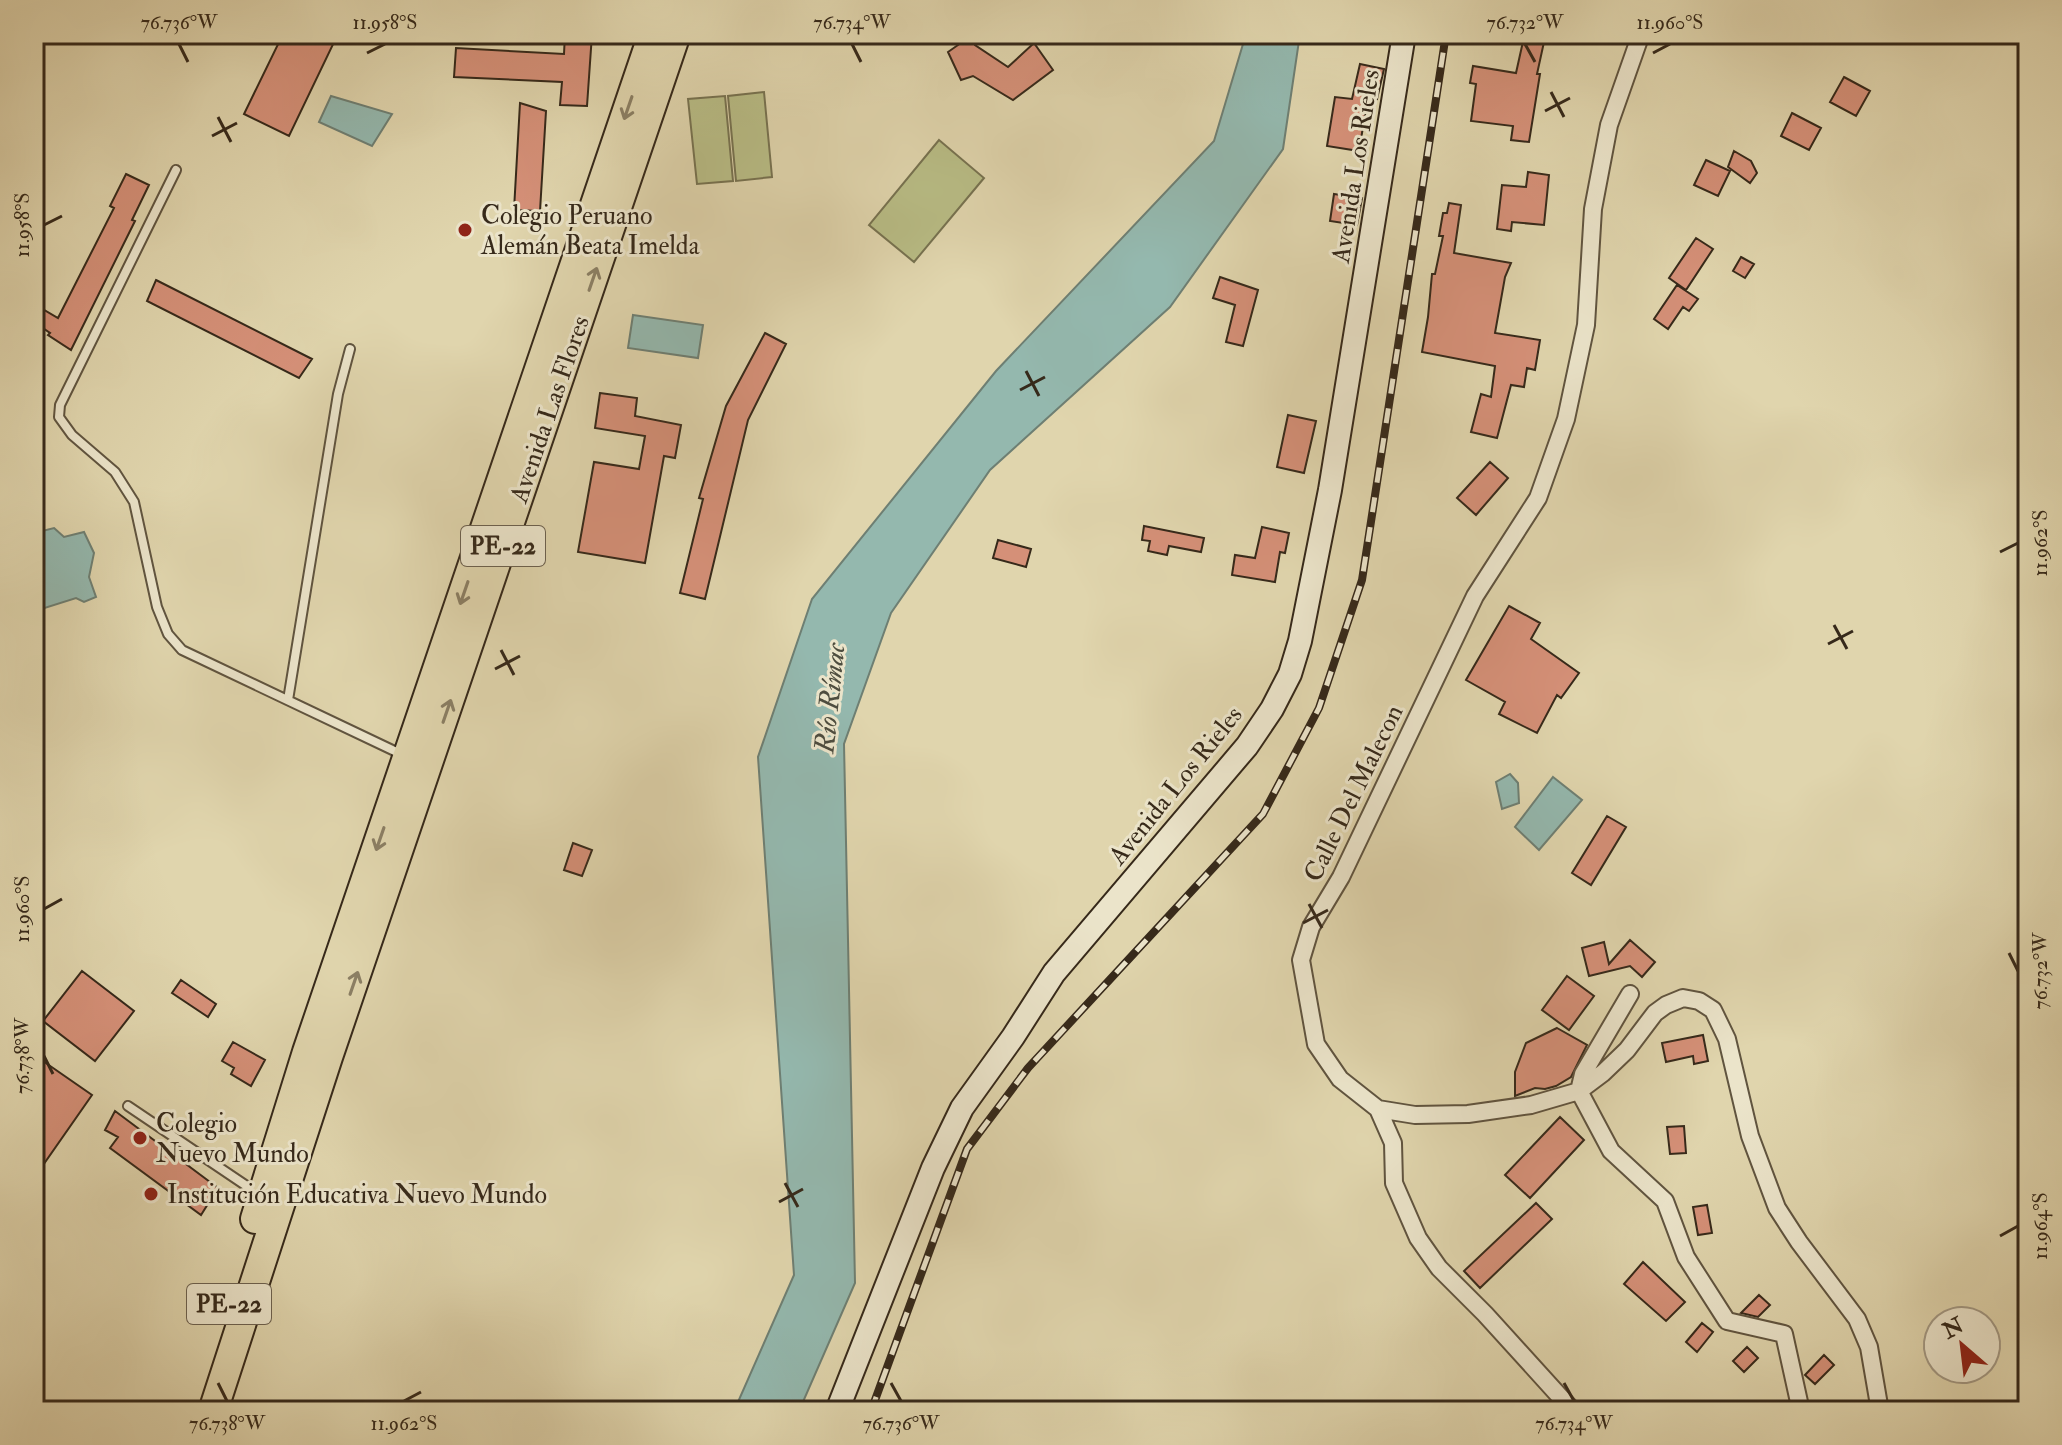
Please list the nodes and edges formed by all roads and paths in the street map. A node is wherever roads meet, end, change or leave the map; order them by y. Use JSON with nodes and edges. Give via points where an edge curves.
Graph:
{"nodes":[{"id":1,"x":653,"y":34,"type":"edge"},
{"id":2,"x":676,"y":34,"type":"edge"},
{"id":3,"x":1404,"y":34,"type":"edge"},
{"id":4,"x":1641,"y":34,"type":"edge"},
{"id":5,"x":176,"y":170,"type":"dead end"},
{"id":6,"x":350,"y":349,"type":"dead end"},
{"id":7,"x":554,"y":362,"type":"junction"},
{"id":8,"x":288,"y":700,"type":"junction"},
{"id":9,"x":418,"y":761,"type":"junction"},
{"id":10,"x":1630,"y":994,"type":"dead end"},
{"id":11,"x":1579,"y":1091,"type":"junction"},
{"id":12,"x":128,"y":1106,"type":"dead end"},
{"id":13,"x":1378,"y":1109,"type":"junction"},
{"id":14,"x":271,"y":1203,"type":"junction"},
{"id":15,"x":196,"y":1411,"type":"edge"},
{"id":16,"x":213,"y":1411,"type":"edge"},
{"id":17,"x":837,"y":1411,"type":"edge"},
{"id":18,"x":1573,"y":1411,"type":"edge"},
{"id":19,"x":1801,"y":1411,"type":"edge"},
{"id":20,"x":1880,"y":1411,"type":"edge"}],
"edges":[{"from":1,"to":7,"type":"highway","name":"Avenida Las Flores","number":"PE-22","one_way":true},
{"from":7,"to":2,"type":"highway","name":"Avenida Las Flores","number":"PE-22","one_way":true},
{"from":3,"to":17,"type":"street","name":"Avenida Los Rieles","via":[[1330,490],[1290,674],[1247,746],[1054,973],[962,1108]]},
{"from":4,"to":13,"type":"street","name":"Calle Del Malecon","via":[[1609,125],[1593,209],[1586,325],[1566,419],[1538,498],[1475,596],[1341,877],[1311,927],[1301,960],[1316,1044],[1340,1079]]},
{"from":5,"to":8,"type":"lane","via":[[60,405],[59,417],[115,472],[134,502],[168,634],[182,650]]},
{"from":6,"to":8,"type":"lane"},
{"from":7,"to":9,"type":"highway","name":"Avenida Las Flores","number":"PE-22"},
{"from":8,"to":9,"type":"lane"},
{"from":9,"to":14,"type":"highway","name":"Avenida Las Flores","number":"PE-22"},
{"from":10,"to":11,"type":"street","via":[[1587,1067]]},
{"from":11,"to":13,"type":"street","name":"Calle Del Malecon","via":[[1468,1114]]},
{"from":11,"to":19,"type":"street","via":[[1611,1151],[1665,1201],[1686,1257],[1727,1321],[1784,1334]]},
{"from":11,"to":20,"type":"street","via":[[1627,1050],[1666,1005],[1683,998],[1713,1010],[1727,1039],[1750,1136],[1777,1208],[1857,1319],[1869,1347]]},
{"from":12,"to":14,"type":"lane"},
{"from":13,"to":18,"type":"street","via":[[1393,1143],[1394,1183],[1418,1238],[1439,1268]]},
{"from":14,"to":15,"type":"highway","number":"PE-22"},
{"from":14,"to":16,"type":"highway","number":"PE-22"}]}
